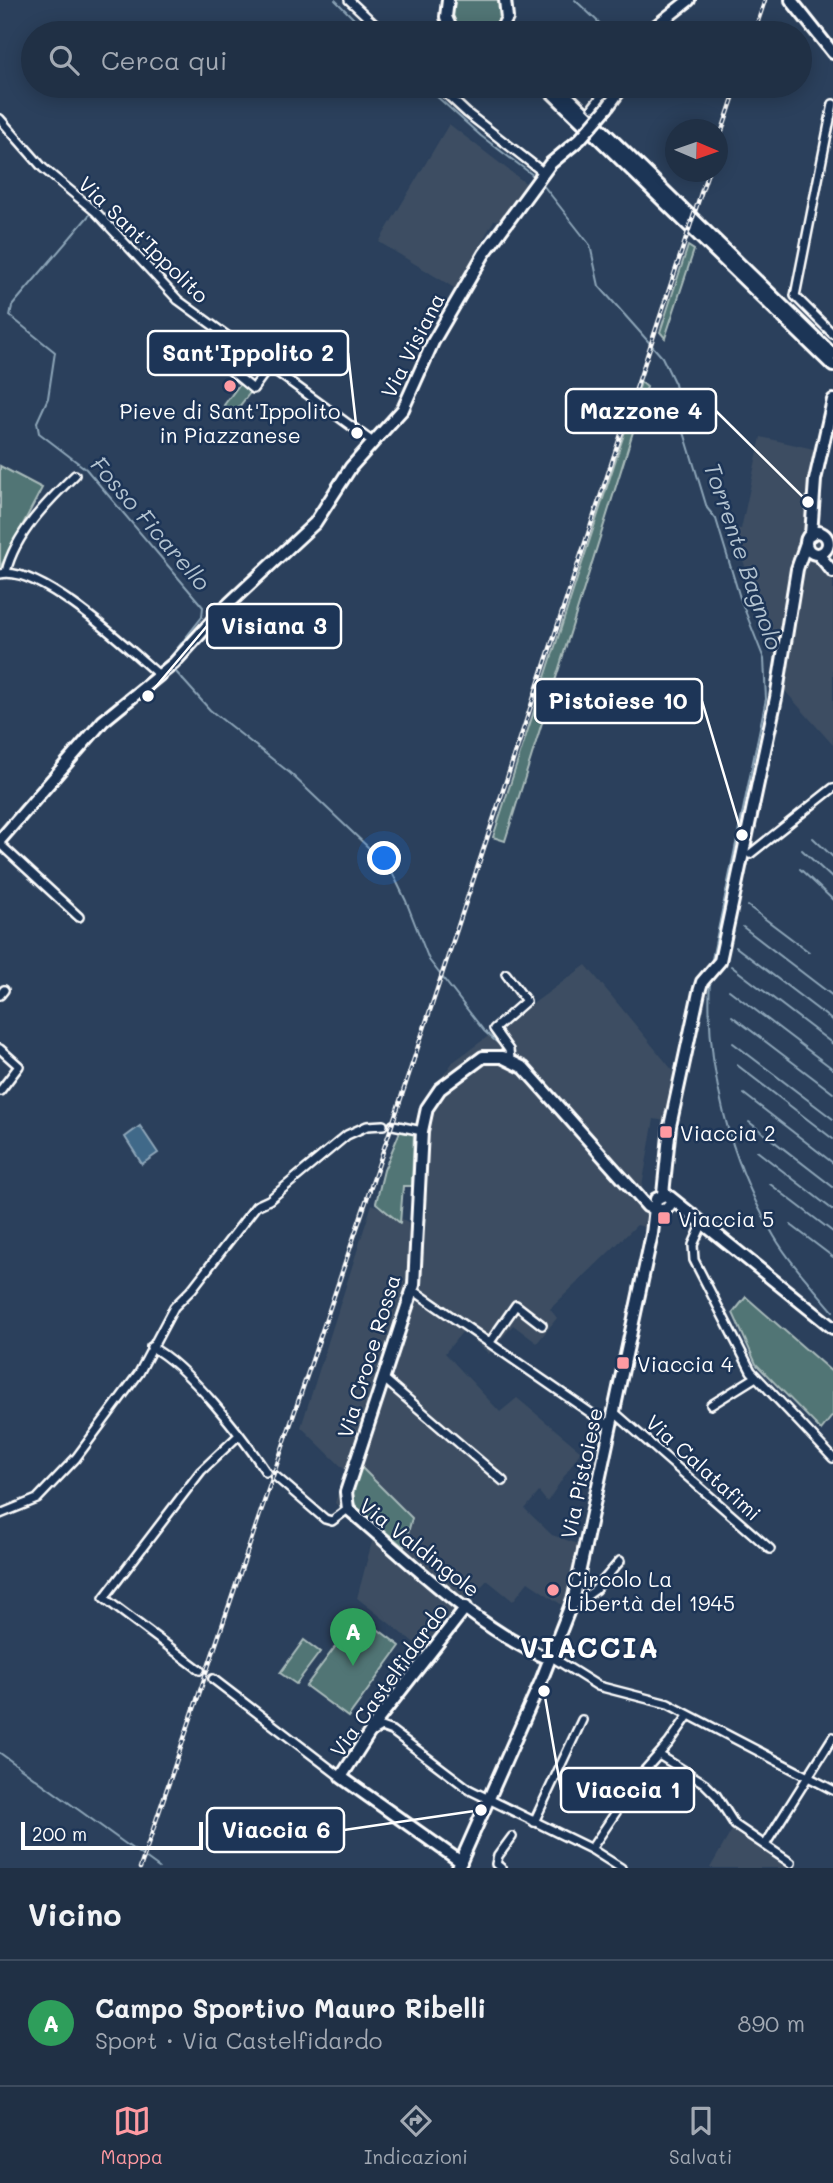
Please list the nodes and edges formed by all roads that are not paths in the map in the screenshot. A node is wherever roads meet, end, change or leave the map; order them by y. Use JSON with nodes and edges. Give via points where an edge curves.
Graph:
{"nodes":[{"id":1,"x":349,"y":0,"type":"edge"},
{"id":2,"x":448,"y":0,"type":"edge"},
{"id":3,"x":689,"y":0,"type":"edge"},
{"id":4,"x":791,"y":0,"type":"edge"},
{"id":5,"x":505,"y":1,"type":"edge"},
{"id":6,"x":371,"y":21,"type":"edge"},
{"id":7,"x":448,"y":21,"type":"edge"},
{"id":8,"x":505,"y":21,"type":"edge"},
{"id":9,"x":663,"y":21,"type":"edge"},
{"id":10,"x":808,"y":21,"type":"edge"},
{"id":11,"x":812,"y":26,"type":"edge"},
{"id":12,"x":833,"y":52,"type":"edge"},
{"id":13,"x":451,"y":98,"type":"edge"},
{"id":14,"x":558,"y":98,"type":"edge"},
{"id":15,"x":569,"y":98,"type":"edge"},
{"id":16,"x":600,"y":98,"type":"edge"},
{"id":17,"x":614,"y":98,"type":"edge"},
{"id":18,"x":833,"y":104,"type":"edge"},
{"id":19,"x":593,"y":107,"type":"dead end"},
{"id":20,"x":0,"y":119,"type":"edge"},
{"id":21,"x":541,"y":177,"type":"junction"},
{"id":22,"x":791,"y":320,"type":"junction"},
{"id":23,"x":833,"y":334,"type":"edge"},
{"id":24,"x":240,"y":347,"type":"junction"},
{"id":25,"x":833,"y":355,"type":"edge"},
{"id":26,"x":833,"y":366,"type":"edge"},
{"id":27,"x":269,"y":367,"type":"junction"},
{"id":28,"x":833,"y":400,"type":"edge"},
{"id":29,"x":373,"y":442,"type":"junction"},
{"id":30,"x":75,"y":475,"type":"dead end"},
{"id":31,"x":812,"y":537,"type":"junction"},
{"id":32,"x":828,"y":547,"type":"junction"},
{"id":33,"x":816,"y":554,"type":"junction"},
{"id":34,"x":797,"y":569,"type":"junction"},
{"id":35,"x":832,"y":570,"type":"edge"},
{"id":36,"x":3,"y":573,"type":"edge"},
{"id":37,"x":160,"y":676,"type":"junction"},
{"id":38,"x":833,"y":788,"type":"edge"},
{"id":39,"x":0,"y":843,"type":"edge"},
{"id":40,"x":750,"y":854,"type":"dead end"},
{"id":41,"x":79,"y":917,"type":"dead end"},
{"id":42,"x":506,"y":974,"type":"dead end"},
{"id":43,"x":0,"y":1049,"type":"edge"},
{"id":44,"x":510,"y":1059,"type":"junction"},
{"id":45,"x":0,"y":1091,"type":"edge"},
{"id":46,"x":383,"y":1125,"type":"dead end"},
{"id":47,"x":393,"y":1125,"type":"dead end"},
{"id":48,"x":422,"y":1131,"type":"junction"},
{"id":49,"x":663,"y":1202,"type":"junction"},
{"id":50,"x":698,"y":1222,"type":"junction"},
{"id":51,"x":412,"y":1290,"type":"junction"},
{"id":52,"x":542,"y":1325,"type":"dead end"},
{"id":53,"x":833,"y":1328,"type":"edge"},
{"id":54,"x":490,"y":1342,"type":"junction"},
{"id":55,"x":151,"y":1348,"type":"junction"},
{"id":56,"x":756,"y":1377,"type":"junction"},
{"id":57,"x":383,"y":1378,"type":"junction"},
{"id":58,"x":711,"y":1405,"type":"dead end"},
{"id":59,"x":614,"y":1412,"type":"junction"},
{"id":60,"x":611,"y":1427,"type":"junction"},
{"id":61,"x":238,"y":1436,"type":"junction"},
{"id":62,"x":833,"y":1458,"type":"edge"},
{"id":63,"x":503,"y":1482,"type":"dead end"},
{"id":64,"x":348,"y":1509,"type":"junction"},
{"id":65,"x":0,"y":1514,"type":"edge"},
{"id":66,"x":771,"y":1549,"type":"dead end"},
{"id":67,"x":620,"y":1561,"type":"dead end"},
{"id":68,"x":466,"y":1607,"type":"junction"},
{"id":69,"x":569,"y":1608,"type":"junction"},
{"id":70,"x":550,"y":1658,"type":"junction"},
{"id":71,"x":200,"y":1670,"type":"dead end"},
{"id":72,"x":213,"y":1679,"type":"dead end"},
{"id":73,"x":394,"y":1699,"type":"junction"},
{"id":74,"x":688,"y":1716,"type":"junction"},
{"id":75,"x":582,"y":1720,"type":"dead end"},
{"id":76,"x":391,"y":1731,"type":"junction"},
{"id":77,"x":368,"y":1735,"type":"junction"},
{"id":78,"x":833,"y":1737,"type":"edge"},
{"id":79,"x":659,"y":1755,"type":"junction"},
{"id":80,"x":644,"y":1771,"type":"junction"},
{"id":81,"x":808,"y":1776,"type":"junction"},
{"id":82,"x":341,"y":1777,"type":"junction"},
{"id":83,"x":669,"y":1789,"type":"dead end"},
{"id":84,"x":833,"y":1790,"type":"edge"},
{"id":85,"x":488,"y":1800,"type":"junction"},
{"id":86,"x":534,"y":1822,"type":"junction"},
{"id":87,"x":512,"y":1837,"type":"dead end"},
{"id":88,"x":765,"y":1845,"type":"junction"},
{"id":89,"x":591,"y":1849,"type":"junction"},
{"id":90,"x":792,"y":1863,"type":"dead end"},
{"id":91,"x":459,"y":1865,"type":"edge"},
{"id":92,"x":501,"y":1868,"type":"edge"},
{"id":93,"x":621,"y":1868,"type":"edge"}],
"edges":[{"from":1,"to":6,"type":"street"},
{"from":2,"to":7,"type":"street"},
{"from":3,"to":9,"type":"street"},
{"from":4,"to":10,"type":"street"},
{"from":5,"to":8,"type":"street"},
{"from":11,"to":12,"type":"street"},
{"from":13,"to":21,"type":"street"},
{"from":14,"to":22,"type":"street"},
{"from":15,"to":22,"type":"street"},
{"from":16,"to":19,"type":"street"},
{"from":17,"to":21,"type":"street","name":"Via Visiana","bridge":true},
{"from":18,"to":23,"type":"street","via":[[795,292],[799,303]]},
{"from":20,"to":24,"type":"street","name":"Via Sant'Ippolito","via":[[43,168],[96,212],[178,300]]},
{"from":21,"to":29,"type":"street","name":"Via Visiana","via":[[465,285],[403,409]]},
{"from":22,"to":25,"type":"street"},
{"from":22,"to":26,"type":"street"},
{"from":24,"to":27,"type":"street","name":"Via Sant'Ippolito"},
{"from":24,"to":27,"type":"street","via":[[224,365],[254,389]]},
{"from":27,"to":29,"type":"street"},
{"from":28,"to":31,"type":"street","via":[[816,480]]},
{"from":29,"to":37,"type":"street","name":"Via Visiana","via":[[315,523]]},
{"from":30,"to":36,"type":"street","via":[[41,509]]},
{"from":31,"to":32,"type":"street","via":[[827,538]]},
{"from":31,"to":33,"type":"street","via":[[810,551]]},
{"from":31,"to":34,"type":"street","name":"Via Pistoiese"},
{"from":32,"to":33,"type":"street"},
{"from":32,"to":35,"type":"street"},
{"from":33,"to":34,"type":"street"},
{"from":33,"to":35,"type":"street"},
{"from":34,"to":49,"type":"street","name":"Via Pistoiese","via":[[776,698],[720,961],[702,982],[670,1126]]},
{"from":36,"to":37,"type":"street","via":[[74,602]]},
{"from":37,"to":39,"type":"street","name":"Via Visiana","via":[[103,721]]},
{"from":38,"to":40,"type":"street"},
{"from":39,"to":41,"type":"street"},
{"from":42,"to":44,"type":"street","via":[[526,1001],[494,1029]]},
{"from":43,"to":45,"type":"street","via":[[19,1066]]},
{"from":44,"to":48,"type":"street","name":"Via Croce Rossa","via":[[482,1057],[461,1070],[433,1099]]},
{"from":44,"to":49,"type":"street","via":[[524,1068],[649,1207]]},
{"from":46,"to":55,"type":"street","via":[[347,1135],[256,1206],[173,1307]]},
{"from":47,"to":48,"type":"street"},
{"from":48,"to":51,"type":"street","name":"Via Croce Rossa"},
{"from":49,"to":50,"type":"street"},
{"from":49,"to":59,"type":"street","name":"Via Pistoiese"},
{"from":50,"to":53,"type":"street"},
{"from":50,"to":56,"type":"street","via":[[694,1260]]},
{"from":51,"to":54,"type":"street"},
{"from":51,"to":57,"type":"street","name":"Via Croce Rossa"},
{"from":52,"to":54,"type":"street","via":[[516,1305]]},
{"from":54,"to":60,"type":"street"},
{"from":55,"to":61,"type":"street","name":"Via Valdingole","via":[[185,1375]]},
{"from":55,"to":65,"type":"street","via":[[139,1373],[76,1458],[37,1499]]},
{"from":56,"to":58,"type":"street"},
{"from":56,"to":62,"type":"street"},
{"from":57,"to":63,"type":"street"},
{"from":57,"to":64,"type":"street","name":"Via Croce Rossa","via":[[346,1492]]},
{"from":59,"to":60,"type":"street","name":"Via Pistoiese"},
{"from":59,"to":66,"type":"street","name":"Via Calatafimi"},
{"from":60,"to":69,"type":"street","name":"Via Pistoiese"},
{"from":61,"to":64,"type":"street","name":"Via Valdingole","via":[[270,1474],[325,1519],[332,1521]]},
{"from":61,"to":71,"type":"street","via":[[201,1471],[104,1598]]},
{"from":64,"to":68,"type":"street","name":"Via Valdingole"},
{"from":67,"to":69,"type":"street","via":[[595,1590]]},
{"from":68,"to":70,"type":"street","name":"Via Valdingole","via":[[520,1648]]},
{"from":68,"to":73,"type":"street","name":"Via Castelfidardo"},
{"from":69,"to":70,"type":"street","name":"Via Pistoiese"},
{"from":70,"to":74,"type":"street","via":[[598,1686],[659,1700]]},
{"from":70,"to":85,"type":"street","name":"Via Pistoiese"},
{"from":72,"to":82,"type":"street"},
{"from":73,"to":76,"type":"street","via":[[385,1720]]},
{"from":73,"to":77,"type":"street","name":"Via Castelfidardo"},
{"from":74,"to":79,"type":"street"},
{"from":74,"to":81,"type":"street"},
{"from":75,"to":86,"type":"street"},
{"from":76,"to":77,"type":"street","via":[[381,1727]]},
{"from":76,"to":85,"type":"street"},
{"from":77,"to":82,"type":"street","name":"Via Castelfidardo"},
{"from":78,"to":81,"type":"street"},
{"from":79,"to":80,"type":"street"},
{"from":79,"to":88,"type":"street","via":[[704,1783],[735,1825]]},
{"from":80,"to":83,"type":"street"},
{"from":80,"to":89,"type":"street"},
{"from":81,"to":84,"type":"street"},
{"from":81,"to":88,"type":"street"},
{"from":82,"to":91,"type":"street"},
{"from":85,"to":86,"type":"street"},
{"from":85,"to":91,"type":"street","name":"Via Pistoiese"},
{"from":86,"to":89,"type":"street"},
{"from":87,"to":92,"type":"street","via":[[498,1856],[496,1864]]},
{"from":88,"to":90,"type":"street"},
{"from":89,"to":93,"type":"street"}]}
